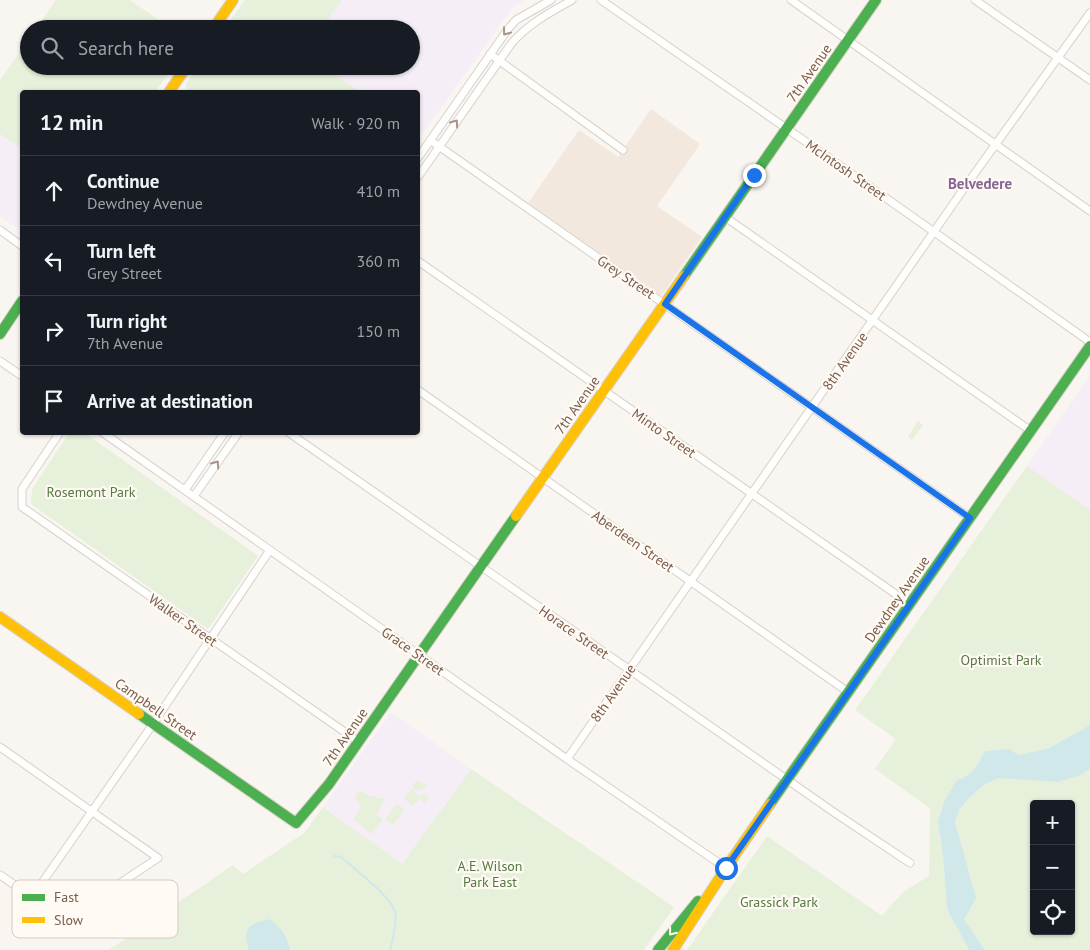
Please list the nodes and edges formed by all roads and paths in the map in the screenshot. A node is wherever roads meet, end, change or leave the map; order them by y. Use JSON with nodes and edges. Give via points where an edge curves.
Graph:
{"nodes":[{"id":1,"x":231,"y":0,"type":"edge"},
{"id":2,"x":572,"y":0,"type":"edge"},
{"id":3,"x":601,"y":0,"type":"edge"},
{"id":4,"x":791,"y":0,"type":"edge"},
{"id":5,"x":876,"y":0,"type":"edge"},
{"id":6,"x":975,"y":0,"type":"edge"},
{"id":7,"x":548,"y":1,"type":"edge"},
{"id":8,"x":1090,"y":13,"type":"edge"},
{"id":9,"x":219,"y":20,"type":"edge"},
{"id":10,"x":848,"y":41,"type":"junction"},
{"id":11,"x":490,"y":54,"type":"junction"},
{"id":12,"x":1058,"y":57,"type":"junction"},
{"id":13,"x":499,"y":61,"type":"junction"},
{"id":14,"x":182,"y":75,"type":"edge"},
{"id":15,"x":1090,"y":80,"type":"edge"},
{"id":16,"x":173,"y":90,"type":"edge"},
{"id":17,"x":787,"y":129,"type":"junction"},
{"id":18,"x":430,"y":140,"type":"junction"},
{"id":19,"x":996,"y":145,"type":"junction"},
{"id":20,"x":439,"y":146,"type":"junction"},
{"id":21,"x":623,"y":150,"type":"dead end"},
{"id":22,"x":420,"y":155,"type":"edge"},
{"id":23,"x":420,"y":174,"type":"edge"},
{"id":24,"x":1090,"y":211,"type":"edge"},
{"id":25,"x":725,"y":217,"type":"junction"},
{"id":26,"x":0,"y":230,"type":"edge"},
{"id":27,"x":934,"y":232,"type":"junction"},
{"id":28,"x":20,"y":245,"type":"edge"},
{"id":29,"x":420,"y":262,"type":"edge"},
{"id":30,"x":20,"y":304,"type":"edge"},
{"id":31,"x":665,"y":304,"type":"junction"},
{"id":32,"x":873,"y":321,"type":"junction"},
{"id":33,"x":0,"y":334,"type":"edge"},
{"id":34,"x":1090,"y":342,"type":"edge"},
{"id":35,"x":1090,"y":346,"type":"edge"},
{"id":36,"x":0,"y":361,"type":"edge"},
{"id":37,"x":20,"y":375,"type":"edge"},
{"id":38,"x":420,"y":391,"type":"edge"},
{"id":39,"x":604,"y":392,"type":"junction"},
{"id":40,"x":813,"y":408,"type":"junction"},
{"id":41,"x":1031,"y":431,"type":"junction"},
{"id":42,"x":58,"y":435,"type":"edge"},
{"id":43,"x":106,"y":435,"type":"edge"},
{"id":44,"x":223,"y":435,"type":"edge"},
{"id":45,"x":237,"y":435,"type":"edge"},
{"id":46,"x":292,"y":435,"type":"edge"},
{"id":47,"x":543,"y":478,"type":"junction"},
{"id":48,"x":185,"y":490,"type":"junction"},
{"id":49,"x":753,"y":494,"type":"junction"},
{"id":50,"x":194,"y":496,"type":"junction"},
{"id":51,"x":970,"y":518,"type":"junction"},
{"id":52,"x":270,"y":550,"type":"junction"},
{"id":53,"x":481,"y":567,"type":"junction"},
{"id":54,"x":691,"y":581,"type":"junction"},
{"id":55,"x":910,"y":604,"type":"junction"},
{"id":56,"x":2,"y":622,"type":"edge"},
{"id":57,"x":210,"y":639,"type":"junction"},
{"id":58,"x":419,"y":655,"type":"junction"},
{"id":59,"x":630,"y":670,"type":"junction"},
{"id":60,"x":848,"y":692,"type":"junction"},
{"id":61,"x":153,"y":724,"type":"junction"},
{"id":62,"x":359,"y":742,"type":"junction"},
{"id":63,"x":0,"y":746,"type":"edge"},
{"id":64,"x":567,"y":759,"type":"junction"},
{"id":65,"x":787,"y":780,"type":"junction"},
{"id":66,"x":92,"y":811,"type":"junction"},
{"id":67,"x":296,"y":823,"type":"joint"},
{"id":68,"x":910,"y":863,"type":"dead end"},
{"id":69,"x":726,"y":868,"type":"junction"},
{"id":70,"x":0,"y":875,"type":"edge"},
{"id":71,"x":44,"y":880,"type":"edge"},
{"id":72,"x":125,"y":880,"type":"edge"},
{"id":73,"x":12,"y":883,"type":"edge"},
{"id":74,"x":658,"y":950,"type":"edge"},
{"id":75,"x":674,"y":950,"type":"edge"}],
"edges":[{"from":1,"to":9,"type":"street"},
{"from":2,"to":13,"type":"street","via":[[522,31]]},
{"from":3,"to":17,"type":"street","name":"McIntosh Street"},
{"from":4,"to":10,"type":"street"},
{"from":5,"to":10,"type":"street","name":"7th Avenue"},
{"from":6,"to":12,"type":"street"},
{"from":7,"to":11,"type":"street","one_way":true,"via":[[516,20]]},
{"from":8,"to":12,"type":"street","name":"8th Avenue"},
{"from":10,"to":17,"type":"street","name":"7th Avenue"},
{"from":10,"to":19,"type":"street"},
{"from":11,"to":13,"type":"street"},
{"from":11,"to":18,"type":"street"},
{"from":12,"to":15,"type":"street"},
{"from":12,"to":19,"type":"street","name":"8th Avenue"},
{"from":20,"to":13,"type":"street","one_way":true},
{"from":13,"to":21,"type":"street"},
{"from":14,"to":16,"type":"street"},
{"from":17,"to":25,"type":"street","name":"7th Avenue"},
{"from":17,"to":27,"type":"street","name":"McIntosh Street"},
{"from":18,"to":20,"type":"street","name":"Grey Street"},
{"from":18,"to":22,"type":"street"},
{"from":19,"to":24,"type":"street"},
{"from":19,"to":27,"type":"street","name":"8th Avenue"},
{"from":20,"to":23,"type":"street"},
{"from":20,"to":31,"type":"street","name":"Grey Street"},
{"from":25,"to":31,"type":"street","name":"7th Avenue"},
{"from":25,"to":32,"type":"street"},
{"from":26,"to":28,"type":"street"},
{"from":27,"to":32,"type":"street","name":"8th Avenue"},
{"from":27,"to":34,"type":"street","name":"McIntosh Street"},
{"from":29,"to":39,"type":"street","name":"Minto Street"},
{"from":30,"to":33,"type":"street"},
{"from":31,"to":39,"type":"street","name":"7th Avenue"},
{"from":31,"to":40,"type":"street","name":"Grey Street"},
{"from":32,"to":40,"type":"street","name":"8th Avenue"},
{"from":32,"to":41,"type":"street"},
{"from":35,"to":41,"type":"street","name":"Dewdney Avenue"},
{"from":36,"to":37,"type":"street"},
{"from":38,"to":47,"type":"street","name":"Aberdeen Street"},
{"from":39,"to":47,"type":"street","name":"7th Avenue"},
{"from":39,"to":49,"type":"street","name":"Minto Street"},
{"from":40,"to":49,"type":"street","name":"8th Avenue"},
{"from":40,"to":51,"type":"street","name":"Grey Street"},
{"from":41,"to":51,"type":"street","name":"Dewdney Avenue"},
{"from":42,"to":57,"type":"street","name":"Walker Street","via":[[22,490],[22,507]]},
{"from":43,"to":48,"type":"street","name":"Grace Street"},
{"from":44,"to":48,"type":"street"},
{"from":50,"to":45,"type":"street","one_way":true},
{"from":46,"to":53,"type":"street","name":"Horace Street"},
{"from":47,"to":53,"type":"street","name":"7th Avenue"},
{"from":47,"to":54,"type":"street","name":"Aberdeen Street"},
{"from":48,"to":50,"type":"street","name":"Grace Street"},
{"from":49,"to":54,"type":"street","name":"8th Avenue"},
{"from":49,"to":55,"type":"street","name":"Minto Street"},
{"from":50,"to":52,"type":"street","name":"Grace Street"},
{"from":51,"to":55,"type":"street","name":"Dewdney Avenue"},
{"from":52,"to":57,"type":"street"},
{"from":52,"to":58,"type":"street","name":"Grace Street"},
{"from":53,"to":58,"type":"street","name":"7th Avenue"},
{"from":53,"to":59,"type":"street","name":"Horace Street"},
{"from":54,"to":59,"type":"street","name":"8th Avenue"},
{"from":54,"to":60,"type":"street","name":"Aberdeen Street"},
{"from":55,"to":60,"type":"street","name":"Dewdney Avenue"},
{"from":56,"to":61,"type":"street","name":"Campbell Street"},
{"from":57,"to":61,"type":"street"},
{"from":57,"to":62,"type":"street","name":"Walker Street"},
{"from":58,"to":62,"type":"street","name":"7th Avenue"},
{"from":58,"to":64,"type":"street","name":"Grace Street"},
{"from":59,"to":64,"type":"street","name":"8th Avenue"},
{"from":59,"to":65,"type":"street","name":"Horace Street"},
{"from":60,"to":65,"type":"street","name":"Dewdney Avenue"},
{"from":61,"to":66,"type":"street"},
{"from":61,"to":67,"type":"street","name":"Campbell Street"},
{"from":62,"to":67,"type":"street","name":"7th Avenue"},
{"from":63,"to":66,"type":"street"},
{"from":64,"to":69,"type":"street","name":"Grace Street"},
{"from":65,"to":68,"type":"street","name":"Horace Street"},
{"from":65,"to":69,"type":"street","name":"Dewdney Avenue"},
{"from":66,"to":71,"type":"street"},
{"from":66,"to":72,"type":"street","via":[[158,858]]},
{"from":69,"to":74,"type":"street","name":"Dewdney Avenue","one_way":true},
{"from":69,"to":75,"type":"street","name":"Dewdney Avenue"},
{"from":70,"to":73,"type":"street"}]}
